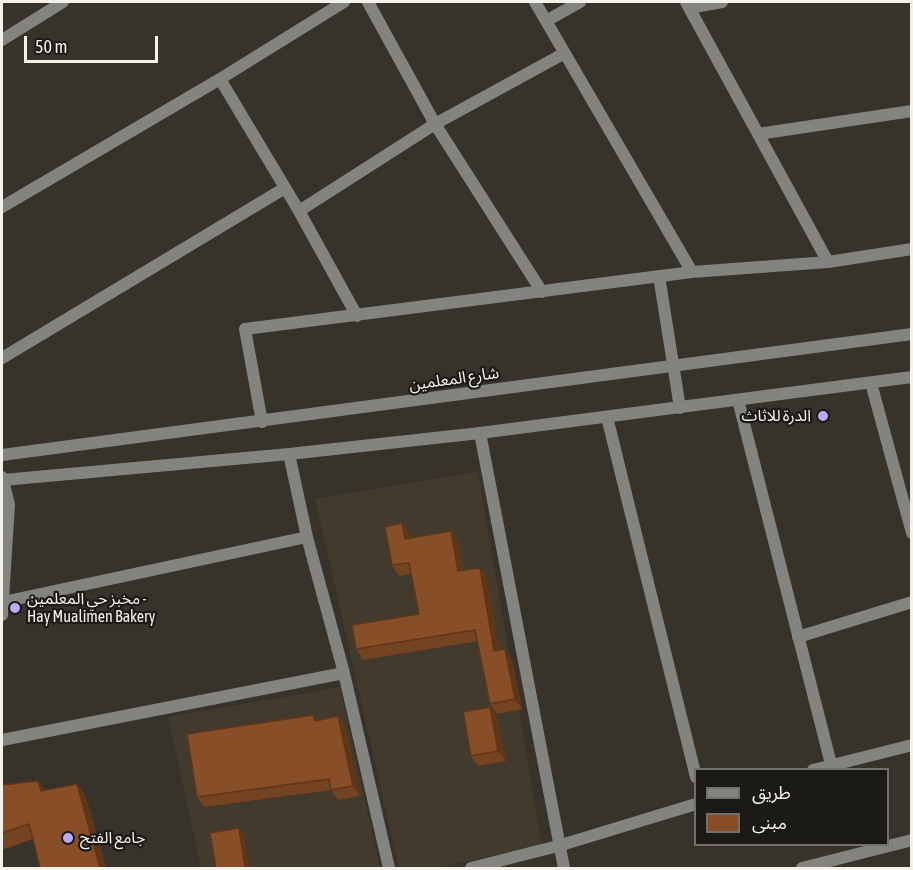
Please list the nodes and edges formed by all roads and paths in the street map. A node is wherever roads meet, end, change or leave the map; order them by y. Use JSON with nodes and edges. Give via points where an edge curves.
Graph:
{"nodes":[{"id":1,"x":63,"y":2,"type":"edge"},
{"id":2,"x":344,"y":2,"type":"edge"},
{"id":3,"x":368,"y":2,"type":"edge"},
{"id":4,"x":535,"y":2,"type":"edge"},
{"id":5,"x":580,"y":2,"type":"edge"},
{"id":6,"x":722,"y":2,"type":"edge"},
{"id":7,"x":688,"y":5,"type":"edge"},
{"id":8,"x":546,"y":21,"type":"junction"},
{"id":9,"x":2,"y":40,"type":"edge"},
{"id":10,"x":563,"y":54,"type":"junction"},
{"id":11,"x":220,"y":79,"type":"junction"},
{"id":12,"x":912,"y":111,"type":"edge"},
{"id":13,"x":435,"y":124,"type":"junction"},
{"id":14,"x":758,"y":134,"type":"junction"},
{"id":15,"x":285,"y":188,"type":"junction"},
{"id":16,"x":2,"y":207,"type":"edge"},
{"id":17,"x":299,"y":211,"type":"junction"},
{"id":18,"x":912,"y":249,"type":"edge"},
{"id":19,"x":828,"y":262,"type":"junction"},
{"id":20,"x":692,"y":272,"type":"junction"},
{"id":21,"x":659,"y":276,"type":"junction"},
{"id":22,"x":542,"y":292,"type":"junction"},
{"id":23,"x":357,"y":316,"type":"junction"},
{"id":24,"x":912,"y":334,"type":"edge"},
{"id":25,"x":2,"y":358,"type":"edge"},
{"id":26,"x":675,"y":366,"type":"junction"},
{"id":27,"x":912,"y":377,"type":"edge"},
{"id":28,"x":871,"y":383,"type":"junction"},
{"id":29,"x":738,"y":400,"type":"junction"},
{"id":30,"x":680,"y":408,"type":"junction"},
{"id":31,"x":608,"y":417,"type":"junction"},
{"id":32,"x":262,"y":422,"type":"junction"},
{"id":33,"x":480,"y":433,"type":"junction"},
{"id":34,"x":289,"y":454,"type":"junction"},
{"id":35,"x":2,"y":455,"type":"edge"},
{"id":36,"x":2,"y":479,"type":"edge"},
{"id":37,"x":5,"y":504,"type":"edge"},
{"id":38,"x":912,"y":533,"type":"edge"},
{"id":39,"x":307,"y":537,"type":"junction"},
{"id":40,"x":912,"y":602,"type":"edge"},
{"id":41,"x":2,"y":609,"type":"edge"},
{"id":42,"x":798,"y":637,"type":"junction"},
{"id":43,"x":344,"y":673,"type":"junction"},
{"id":44,"x":2,"y":741,"type":"edge"},
{"id":45,"x":912,"y":745,"type":"edge"},
{"id":46,"x":831,"y":764,"type":"junction"},
{"id":47,"x":819,"y":768,"type":"edge"},
{"id":48,"x":694,"y":769,"type":"edge"},
{"id":49,"x":694,"y":805,"type":"edge"},
{"id":50,"x":912,"y":840,"type":"edge"},
{"id":51,"x":558,"y":846,"type":"junction"},
{"id":52,"x":888,"y":846,"type":"edge"},
{"id":53,"x":889,"y":846,"type":"edge"},
{"id":54,"x":389,"y":868,"type":"edge"},
{"id":55,"x":471,"y":868,"type":"edge"},
{"id":56,"x":564,"y":868,"type":"edge"},
{"id":57,"x":802,"y":868,"type":"edge"}],
"edges":[{"from":1,"to":9,"type":"street"},
{"from":2,"to":11,"type":"street"},
{"from":3,"to":13,"type":"street"},
{"from":4,"to":8,"type":"street"},
{"from":5,"to":8,"type":"street"},
{"from":6,"to":7,"type":"street"},
{"from":7,"to":14,"type":"street"},
{"from":8,"to":10,"type":"street"},
{"from":10,"to":13,"type":"street"},
{"from":10,"to":20,"type":"street"},
{"from":11,"to":15,"type":"street"},
{"from":11,"to":16,"type":"street"},
{"from":12,"to":14,"type":"street"},
{"from":13,"to":17,"type":"street"},
{"from":13,"to":22,"type":"street"},
{"from":14,"to":19,"type":"street"},
{"from":15,"to":17,"type":"street"},
{"from":15,"to":25,"type":"street"},
{"from":17,"to":23,"type":"street"},
{"from":18,"to":19,"type":"street"},
{"from":19,"to":20,"type":"street"},
{"from":20,"to":21,"type":"street"},
{"from":21,"to":22,"type":"street"},
{"from":21,"to":26,"type":"street"},
{"from":22,"to":23,"type":"street"},
{"from":23,"to":32,"type":"street","via":[[245,329]]},
{"from":24,"to":26,"type":"street","name":"شارع المعلمين"},
{"from":26,"to":30,"type":"street"},
{"from":26,"to":32,"type":"street","name":"شارع المعلمين"},
{"from":27,"to":28,"type":"street"},
{"from":28,"to":29,"type":"street"},
{"from":28,"to":38,"type":"street"},
{"from":29,"to":30,"type":"street"},
{"from":29,"to":42,"type":"street"},
{"from":30,"to":31,"type":"street"},
{"from":31,"to":33,"type":"street"},
{"from":31,"to":48,"type":"street"},
{"from":32,"to":35,"type":"street","name":"شارع المعلمين"},
{"from":33,"to":34,"type":"street"},
{"from":33,"to":51,"type":"street"},
{"from":34,"to":36,"type":"street"},
{"from":34,"to":39,"type":"street"},
{"from":36,"to":37,"type":"street"},
{"from":37,"to":41,"type":"street"},
{"from":39,"to":41,"type":"street"},
{"from":39,"to":43,"type":"street"},
{"from":40,"to":42,"type":"street"},
{"from":42,"to":46,"type":"street"},
{"from":43,"to":44,"type":"street"},
{"from":43,"to":54,"type":"street"},
{"from":45,"to":46,"type":"street"},
{"from":46,"to":47,"type":"street"},
{"from":49,"to":51,"type":"street"},
{"from":50,"to":53,"type":"street"},
{"from":51,"to":55,"type":"street"},
{"from":51,"to":56,"type":"street"},
{"from":52,"to":57,"type":"street"}]}
